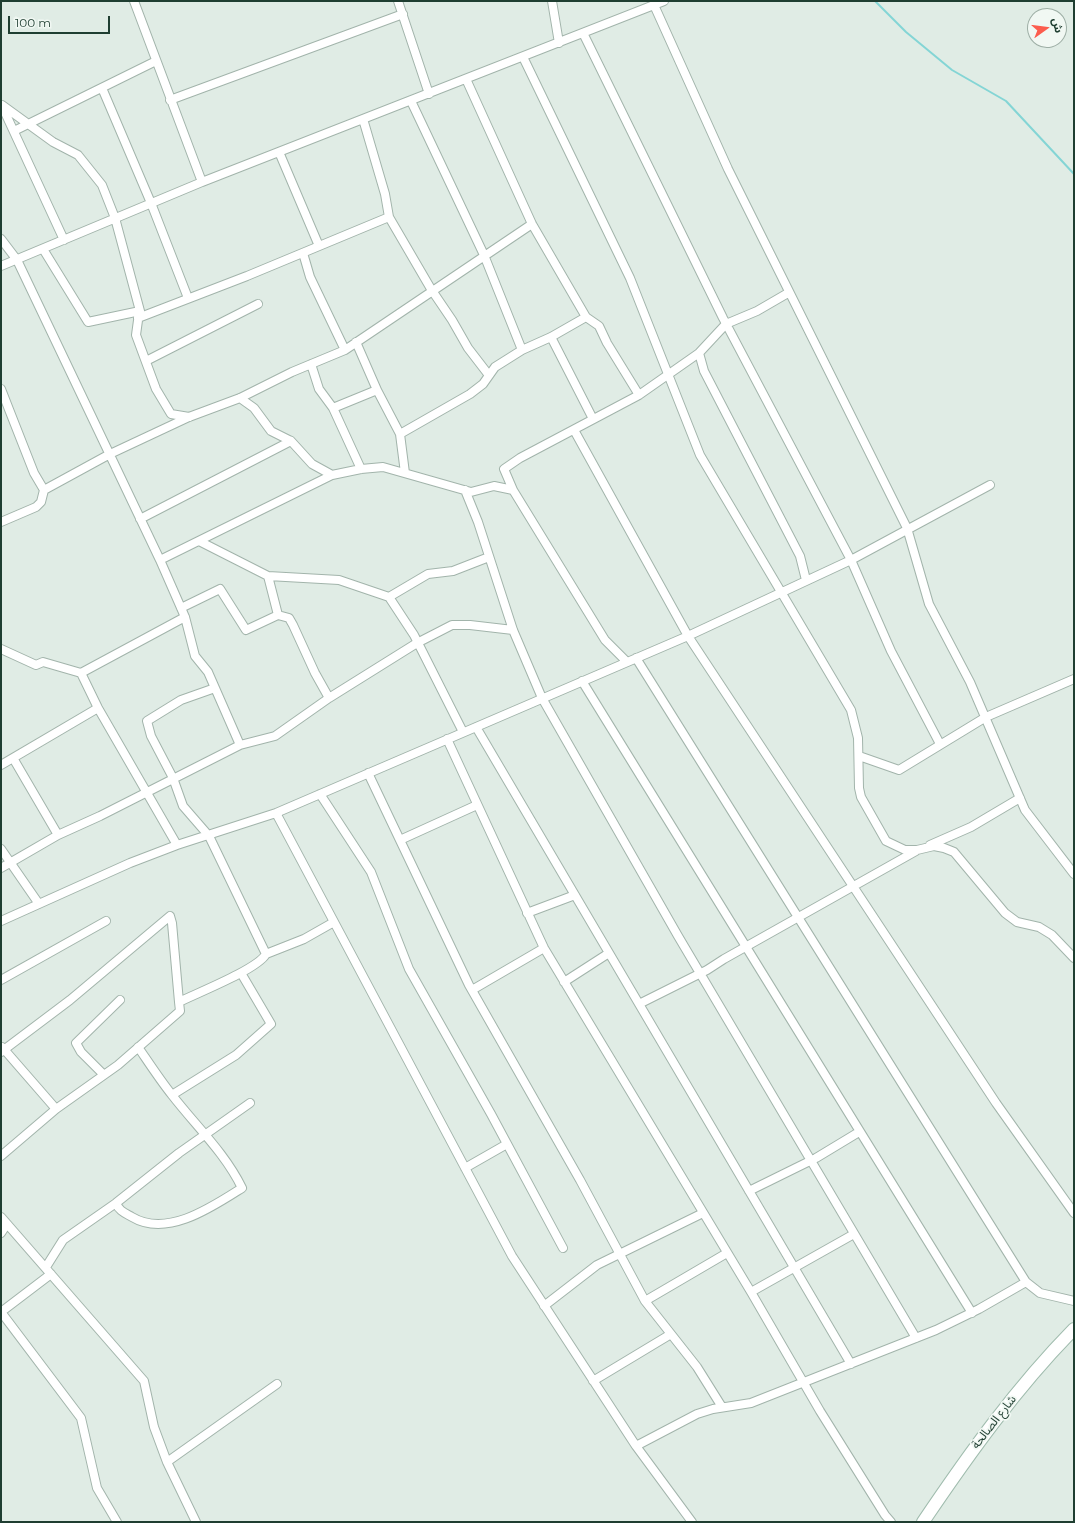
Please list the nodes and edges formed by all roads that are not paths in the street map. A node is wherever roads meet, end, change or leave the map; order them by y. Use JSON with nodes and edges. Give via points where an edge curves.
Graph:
{"nodes":[{"id":1,"x":134,"y":1,"type":"edge"},
{"id":2,"x":398,"y":1,"type":"edge"},
{"id":3,"x":552,"y":1,"type":"edge"},
{"id":4,"x":664,"y":1,"type":"edge"},
{"id":5,"x":654,"y":5,"type":"junction"},
{"id":6,"x":403,"y":14,"type":"junction"},
{"id":7,"x":583,"y":33,"type":"junction"},
{"id":8,"x":559,"y":43,"type":"junction"},
{"id":9,"x":523,"y":57,"type":"junction"},
{"id":10,"x":156,"y":61,"type":"junction"},
{"id":11,"x":466,"y":79,"type":"junction"},
{"id":12,"x":102,"y":88,"type":"junction"},
{"id":13,"x":429,"y":94,"type":"junction"},
{"id":14,"x":170,"y":100,"type":"junction"},
{"id":15,"x":411,"y":101,"type":"junction"},
{"id":16,"x":2,"y":104,"type":"edge"},
{"id":17,"x":363,"y":119,"type":"junction"},
{"id":18,"x":28,"y":124,"type":"junction"},
{"id":19,"x":14,"y":131,"type":"junction"},
{"id":20,"x":279,"y":152,"type":"junction"},
{"id":21,"x":202,"y":182,"type":"junction"},
{"id":22,"x":151,"y":203,"type":"junction"},
{"id":23,"x":389,"y":217,"type":"junction"},
{"id":24,"x":115,"y":218,"type":"junction"},
{"id":25,"x":532,"y":224,"type":"junction"},
{"id":26,"x":1,"y":239,"type":"edge"},
{"id":27,"x":64,"y":240,"type":"junction"},
{"id":28,"x":319,"y":246,"type":"junction"},
{"id":29,"x":43,"y":249,"type":"junction"},
{"id":30,"x":303,"y":253,"type":"junction"},
{"id":31,"x":484,"y":255,"type":"junction"},
{"id":32,"x":17,"y":260,"type":"junction"},
{"id":33,"x":1,"y":266,"type":"edge"},
{"id":34,"x":433,"y":290,"type":"junction"},
{"id":35,"x":788,"y":293,"type":"junction"},
{"id":36,"x":188,"y":298,"type":"junction"},
{"id":37,"x":258,"y":304,"type":"dead end"},
{"id":38,"x":139,"y":314,"type":"junction"},
{"id":39,"x":586,"y":317,"type":"junction"},
{"id":40,"x":726,"y":324,"type":"junction"},
{"id":41,"x":552,"y":337,"type":"junction"},
{"id":42,"x":356,"y":342,"type":"junction"},
{"id":43,"x":345,"y":350,"type":"junction"},
{"id":44,"x":522,"y":350,"type":"junction"},
{"id":45,"x":700,"y":353,"type":"junction"},
{"id":46,"x":146,"y":361,"type":"junction"},
{"id":47,"x":311,"y":364,"type":"junction"},
{"id":48,"x":488,"y":374,"type":"junction"},
{"id":49,"x":668,"y":375,"type":"junction"},
{"id":50,"x":1,"y":389,"type":"edge"},
{"id":51,"x":377,"y":390,"type":"junction"},
{"id":52,"x":639,"y":395,"type":"junction"},
{"id":53,"x":240,"y":398,"type":"junction"},
{"id":54,"x":333,"y":408,"type":"junction"},
{"id":55,"x":188,"y":418,"type":"junction"},
{"id":56,"x":593,"y":419,"type":"junction"},
{"id":57,"x":574,"y":430,"type":"junction"},
{"id":58,"x":400,"y":434,"type":"junction"},
{"id":59,"x":291,"y":441,"type":"junction"},
{"id":60,"x":110,"y":454,"type":"junction"},
{"id":61,"x":361,"y":469,"type":"junction"},
{"id":62,"x":405,"y":473,"type":"junction"},
{"id":63,"x":332,"y":475,"type":"junction"},
{"id":64,"x":990,"y":485,"type":"dead end"},
{"id":65,"x":44,"y":490,"type":"junction"},
{"id":66,"x":465,"y":490,"type":"junction"},
{"id":67,"x":513,"y":490,"type":"junction"},
{"id":68,"x":140,"y":519,"type":"junction"},
{"id":69,"x":1,"y":522,"type":"edge"},
{"id":70,"x":907,"y":528,"type":"junction"},
{"id":71,"x":199,"y":541,"type":"junction"},
{"id":72,"x":489,"y":557,"type":"junction"},
{"id":73,"x":160,"y":560,"type":"junction"},
{"id":74,"x":851,"y":560,"type":"junction"},
{"id":75,"x":268,"y":576,"type":"junction"},
{"id":76,"x":806,"y":580,"type":"junction"},
{"id":77,"x":781,"y":592,"type":"junction"},
{"id":78,"x":389,"y":597,"type":"junction"},
{"id":79,"x":181,"y":608,"type":"junction"},
{"id":80,"x":278,"y":615,"type":"junction"},
{"id":81,"x":185,"y":617,"type":"junction"},
{"id":82,"x":513,"y":630,"type":"junction"},
{"id":83,"x":688,"y":636,"type":"junction"},
{"id":84,"x":417,"y":643,"type":"junction"},
{"id":85,"x":1,"y":649,"type":"edge"},
{"id":86,"x":636,"y":658,"type":"junction"},
{"id":87,"x":627,"y":662,"type":"junction"},
{"id":88,"x":81,"y":673,"type":"junction"},
{"id":89,"x":1074,"y":679,"type":"edge"},
{"id":90,"x":582,"y":681,"type":"junction"},
{"id":91,"x":215,"y":688,"type":"junction"},
{"id":92,"x":328,"y":698,"type":"junction"},
{"id":93,"x":542,"y":698,"type":"junction"},
{"id":94,"x":98,"y":708,"type":"junction"},
{"id":95,"x":986,"y":717,"type":"junction"},
{"id":96,"x":476,"y":727,"type":"junction"},
{"id":97,"x":463,"y":732,"type":"junction"},
{"id":98,"x":447,"y":739,"type":"junction"},
{"id":99,"x":940,"y":744,"type":"junction"},
{"id":100,"x":240,"y":745,"type":"junction"},
{"id":101,"x":858,"y":756,"type":"junction"},
{"id":102,"x":13,"y":758,"type":"junction"},
{"id":103,"x":1,"y":765,"type":"edge"},
{"id":104,"x":368,"y":773,"type":"junction"},
{"id":105,"x":174,"y":778,"type":"junction"},
{"id":106,"x":147,"y":792,"type":"junction"},
{"id":107,"x":320,"y":794,"type":"junction"},
{"id":108,"x":1020,"y":798,"type":"junction"},
{"id":109,"x":477,"y":805,"type":"junction"},
{"id":110,"x":276,"y":813,"type":"junction"},
{"id":111,"x":58,"y":835,"type":"junction"},
{"id":112,"x":209,"y":836,"type":"junction"},
{"id":113,"x":400,"y":840,"type":"junction"},
{"id":114,"x":177,"y":845,"type":"junction"},
{"id":115,"x":1,"y":849,"type":"edge"},
{"id":116,"x":917,"y":850,"type":"junction"},
{"id":117,"x":10,"y":862,"type":"junction"},
{"id":118,"x":1,"y":868,"type":"edge"},
{"id":119,"x":1074,"y":874,"type":"edge"},
{"id":120,"x":853,"y":886,"type":"junction"},
{"id":121,"x":575,"y":895,"type":"junction"},
{"id":122,"x":39,"y":904,"type":"junction"},
{"id":123,"x":527,"y":913,"type":"junction"},
{"id":124,"x":798,"y":918,"type":"junction"},
{"id":125,"x":1,"y":921,"type":"edge"},
{"id":126,"x":106,"y":921,"type":"dead end"},
{"id":127,"x":334,"y":922,"type":"junction"},
{"id":128,"x":746,"y":947,"type":"junction"},
{"id":129,"x":544,"y":948,"type":"junction"},
{"id":130,"x":609,"y":953,"type":"junction"},
{"id":131,"x":266,"y":954,"type":"junction"},
{"id":132,"x":1074,"y":958,"type":"edge"},
{"id":133,"x":241,"y":973,"type":"junction"},
{"id":134,"x":700,"y":974,"type":"junction"},
{"id":135,"x":1,"y":980,"type":"edge"},
{"id":136,"x":564,"y":982,"type":"junction"},
{"id":137,"x":472,"y":990,"type":"junction"},
{"id":138,"x":120,"y":1000,"type":"dead end"},
{"id":139,"x":179,"y":1002,"type":"junction"},
{"id":140,"x":640,"y":1004,"type":"junction"},
{"id":141,"x":138,"y":1047,"type":"junction"},
{"id":142,"x":2,"y":1050,"type":"edge"},
{"id":143,"x":104,"y":1075,"type":"junction"},
{"id":144,"x":172,"y":1095,"type":"junction"},
{"id":145,"x":250,"y":1103,"type":"dead end"},
{"id":146,"x":56,"y":1110,"type":"junction"},
{"id":147,"x":859,"y":1132,"type":"junction"},
{"id":148,"x":207,"y":1134,"type":"junction"},
{"id":149,"x":507,"y":1144,"type":"junction"},
{"id":150,"x":1,"y":1156,"type":"edge"},
{"id":151,"x":810,"y":1160,"type":"junction"},
{"id":152,"x":465,"y":1168,"type":"junction"},
{"id":153,"x":749,"y":1191,"type":"junction"},
{"id":154,"x":116,"y":1203,"type":"junction"},
{"id":155,"x":703,"y":1213,"type":"junction"},
{"id":156,"x":1074,"y":1213,"type":"edge"},
{"id":157,"x":1,"y":1217,"type":"edge"},
{"id":158,"x":7,"y":1224,"type":"junction"},
{"id":159,"x":1,"y":1233,"type":"edge"},
{"id":160,"x":854,"y":1234,"type":"junction"},
{"id":161,"x":563,"y":1248,"type":"dead end"},
{"id":162,"x":727,"y":1253,"type":"junction"},
{"id":163,"x":619,"y":1254,"type":"junction"},
{"id":164,"x":794,"y":1267,"type":"junction"},
{"id":165,"x":48,"y":1271,"type":"junction"},
{"id":166,"x":1026,"y":1282,"type":"junction"},
{"id":167,"x":751,"y":1292,"type":"junction"},
{"id":168,"x":645,"y":1301,"type":"junction"},
{"id":169,"x":1074,"y":1301,"type":"edge"},
{"id":170,"x":544,"y":1306,"type":"junction"},
{"id":171,"x":1,"y":1312,"type":"edge"},
{"id":172,"x":972,"y":1312,"type":"junction"},
{"id":173,"x":1074,"y":1329,"type":"edge"},
{"id":174,"x":671,"y":1334,"type":"junction"},
{"id":175,"x":916,"y":1338,"type":"junction"},
{"id":176,"x":851,"y":1364,"type":"junction"},
{"id":177,"x":593,"y":1381,"type":"junction"},
{"id":178,"x":803,"y":1382,"type":"junction"},
{"id":179,"x":277,"y":1384,"type":"dead end"},
{"id":180,"x":722,"y":1407,"type":"junction"},
{"id":181,"x":636,"y":1446,"type":"junction"},
{"id":182,"x":167,"y":1462,"type":"junction"},
{"id":183,"x":117,"y":1522,"type":"edge"},
{"id":184,"x":196,"y":1522,"type":"edge"},
{"id":185,"x":692,"y":1522,"type":"edge"},
{"id":186,"x":891,"y":1522,"type":"edge"},
{"id":187,"x":923,"y":1522,"type":"edge"}],
"edges":[{"from":1,"to":10,"type":"street"},
{"from":2,"to":6,"type":"street"},
{"from":3,"to":8,"type":"street"},
{"from":4,"to":5,"type":"street"},
{"from":5,"to":7,"type":"street"},
{"from":5,"to":35,"type":"street","via":[[728,169]]},
{"from":6,"to":13,"type":"street"},
{"from":6,"to":14,"type":"street"},
{"from":7,"to":8,"type":"street"},
{"from":7,"to":40,"type":"street"},
{"from":8,"to":9,"type":"street"},
{"from":9,"to":11,"type":"street"},
{"from":9,"to":49,"type":"street","via":[[630,278]]},
{"from":10,"to":12,"type":"street"},
{"from":10,"to":14,"type":"street"},
{"from":11,"to":13,"type":"street"},
{"from":11,"to":25,"type":"street"},
{"from":12,"to":18,"type":"street"},
{"from":12,"to":22,"type":"street"},
{"from":13,"to":15,"type":"street"},
{"from":14,"to":21,"type":"street"},
{"from":15,"to":17,"type":"street"},
{"from":15,"to":31,"type":"street"},
{"from":16,"to":18,"type":"street"},
{"from":16,"to":19,"type":"street"},
{"from":17,"to":20,"type":"street"},
{"from":17,"to":23,"type":"street","via":[[385,194]]},
{"from":18,"to":19,"type":"street"},
{"from":18,"to":24,"type":"street","via":[[53,142],[78,155],[102,185]]},
{"from":19,"to":27,"type":"street"},
{"from":20,"to":21,"type":"street"},
{"from":20,"to":28,"type":"street"},
{"from":21,"to":22,"type":"street"},
{"from":22,"to":24,"type":"street"},
{"from":22,"to":36,"type":"street"},
{"from":23,"to":28,"type":"street"},
{"from":23,"to":34,"type":"street"},
{"from":24,"to":27,"type":"street"},
{"from":24,"to":38,"type":"street"},
{"from":25,"to":31,"type":"street"},
{"from":25,"to":39,"type":"street"},
{"from":26,"to":32,"type":"street"},
{"from":27,"to":29,"type":"street"},
{"from":28,"to":30,"type":"street"},
{"from":29,"to":32,"type":"street"},
{"from":29,"to":38,"type":"street","via":[[88,322]]},
{"from":30,"to":36,"type":"street"},
{"from":30,"to":43,"type":"street","via":[[310,277]]},
{"from":31,"to":34,"type":"street"},
{"from":31,"to":44,"type":"street"},
{"from":32,"to":33,"type":"street"},
{"from":32,"to":60,"type":"street"},
{"from":34,"to":42,"type":"street"},
{"from":34,"to":48,"type":"street","via":[[468,348]]},
{"from":35,"to":40,"type":"street"},
{"from":35,"to":70,"type":"street"},
{"from":36,"to":38,"type":"street"},
{"from":37,"to":46,"type":"street"},
{"from":38,"to":46,"type":"street","via":[[136,335]]},
{"from":39,"to":41,"type":"street"},
{"from":39,"to":52,"type":"street","via":[[599,326]]},
{"from":40,"to":45,"type":"street"},
{"from":40,"to":74,"type":"street"},
{"from":41,"to":44,"type":"street"},
{"from":41,"to":56,"type":"street"},
{"from":42,"to":43,"type":"street"},
{"from":42,"to":51,"type":"street"},
{"from":43,"to":47,"type":"street"},
{"from":44,"to":48,"type":"street"},
{"from":45,"to":49,"type":"street"},
{"from":45,"to":76,"type":"street","via":[[704,371],[800,556]]},
{"from":46,"to":55,"type":"street","via":[[156,389],[171,414]]},
{"from":47,"to":53,"type":"street"},
{"from":47,"to":54,"type":"street","via":[[319,389]]},
{"from":48,"to":58,"type":"street","via":[[483,384],[470,394]]},
{"from":49,"to":52,"type":"street"},
{"from":49,"to":77,"type":"street","via":[[700,455]]},
{"from":50,"to":65,"type":"street","via":[[34,473]]},
{"from":51,"to":54,"type":"street"},
{"from":51,"to":58,"type":"street"},
{"from":52,"to":56,"type":"street"},
{"from":53,"to":55,"type":"street"},
{"from":53,"to":59,"type":"street","via":[[254,408],[271,431]]},
{"from":54,"to":61,"type":"street"},
{"from":55,"to":60,"type":"street"},
{"from":56,"to":57,"type":"street"},
{"from":57,"to":67,"type":"street","via":[[504,469]]},
{"from":57,"to":83,"type":"street"},
{"from":58,"to":62,"type":"street"},
{"from":59,"to":63,"type":"street","via":[[312,464]]},
{"from":59,"to":68,"type":"street"},
{"from":60,"to":65,"type":"street"},
{"from":60,"to":68,"type":"street"},
{"from":61,"to":62,"type":"street","via":[[383,466]]},
{"from":61,"to":63,"type":"street"},
{"from":62,"to":66,"type":"street"},
{"from":63,"to":71,"type":"street"},
{"from":64,"to":70,"type":"street"},
{"from":65,"to":69,"type":"street","via":[[41,502],[36,507]]},
{"from":66,"to":67,"type":"street","via":[[471,492],[494,486]]},
{"from":66,"to":72,"type":"street"},
{"from":67,"to":87,"type":"street","via":[[605,640]]},
{"from":68,"to":73,"type":"street"},
{"from":70,"to":74,"type":"street"},
{"from":70,"to":95,"type":"street","via":[[929,604]]},
{"from":71,"to":73,"type":"street"},
{"from":71,"to":75,"type":"street"},
{"from":72,"to":78,"type":"street","via":[[453,571],[428,574]]},
{"from":72,"to":82,"type":"street"},
{"from":73,"to":79,"type":"street"},
{"from":74,"to":76,"type":"street"},
{"from":74,"to":99,"type":"street","via":[[892,651]]},
{"from":75,"to":78,"type":"street","via":[[339,580]]},
{"from":75,"to":80,"type":"street"},
{"from":76,"to":77,"type":"street"},
{"from":77,"to":83,"type":"street"},
{"from":77,"to":101,"type":"street","via":[[846,701],[856,729]]},
{"from":78,"to":84,"type":"street"},
{"from":79,"to":80,"type":"street","via":[[220,589],[246,630]]},
{"from":79,"to":81,"type":"street"},
{"from":80,"to":92,"type":"street","via":[[289,618]]},
{"from":81,"to":88,"type":"street"},
{"from":81,"to":91,"type":"street","via":[[195,656],[208,672]]},
{"from":82,"to":84,"type":"street","via":[[452,625]]},
{"from":82,"to":93,"type":"street"},
{"from":83,"to":86,"type":"street"},
{"from":83,"to":120,"type":"street"},
{"from":84,"to":92,"type":"street"},
{"from":84,"to":97,"type":"street"},
{"from":85,"to":88,"type":"street","via":[[36,665],[43,662]]},
{"from":86,"to":87,"type":"street"},
{"from":86,"to":124,"type":"street"},
{"from":87,"to":90,"type":"street"},
{"from":88,"to":94,"type":"street"},
{"from":89,"to":95,"type":"street"},
{"from":90,"to":93,"type":"street"},
{"from":90,"to":128,"type":"street"},
{"from":91,"to":100,"type":"street"},
{"from":91,"to":105,"type":"street","via":[[181,700],[147,721],[151,736]]},
{"from":92,"to":100,"type":"street","via":[[275,736]]},
{"from":93,"to":96,"type":"street"},
{"from":93,"to":134,"type":"street"},
{"from":94,"to":102,"type":"street"},
{"from":94,"to":106,"type":"street"},
{"from":95,"to":99,"type":"street"},
{"from":95,"to":108,"type":"street"},
{"from":96,"to":97,"type":"street"},
{"from":96,"to":121,"type":"street"},
{"from":97,"to":98,"type":"street"},
{"from":98,"to":104,"type":"street"},
{"from":98,"to":109,"type":"street"},
{"from":99,"to":101,"type":"street","via":[[899,770]]},
{"from":100,"to":105,"type":"street"},
{"from":101,"to":116,"type":"street","via":[[861,797],[886,841],[898,848]]},
{"from":102,"to":103,"type":"street"},
{"from":102,"to":111,"type":"street"},
{"from":104,"to":107,"type":"street"},
{"from":104,"to":113,"type":"street"},
{"from":105,"to":106,"type":"street"},
{"from":105,"to":112,"type":"street","via":[[183,806]]},
{"from":106,"to":111,"type":"street"},
{"from":106,"to":114,"type":"street"},
{"from":107,"to":110,"type":"street"},
{"from":107,"to":149,"type":"street","via":[[371,872],[410,969]]},
{"from":108,"to":116,"type":"street","via":[[971,827]]},
{"from":108,"to":119,"type":"street","via":[[1025,810]]},
{"from":109,"to":113,"type":"street"},
{"from":109,"to":123,"type":"street"},
{"from":110,"to":112,"type":"street"},
{"from":110,"to":127,"type":"street"},
{"from":111,"to":117,"type":"street"},
{"from":112,"to":114,"type":"street"},
{"from":112,"to":131,"type":"street"},
{"from":113,"to":137,"type":"street"},
{"from":114,"to":122,"type":"street"},
{"from":115,"to":117,"type":"street"},
{"from":116,"to":120,"type":"street"},
{"from":116,"to":132,"type":"street","via":[[934,846],[954,852],[1005,913],[1017,922],[1039,927],[1052,935]]},
{"from":117,"to":118,"type":"street"},
{"from":117,"to":122,"type":"street"},
{"from":120,"to":124,"type":"street"},
{"from":120,"to":156,"type":"street","via":[[996,1104]]},
{"from":121,"to":123,"type":"street"},
{"from":121,"to":130,"type":"street"},
{"from":122,"to":125,"type":"street"},
{"from":123,"to":129,"type":"street"},
{"from":124,"to":128,"type":"street"},
{"from":124,"to":166,"type":"street"},
{"from":126,"to":135,"type":"street"},
{"from":127,"to":131,"type":"street","via":[[304,940]]},
{"from":127,"to":152,"type":"street"},
{"from":128,"to":134,"type":"street"},
{"from":128,"to":147,"type":"street"},
{"from":129,"to":136,"type":"street"},
{"from":129,"to":137,"type":"street"},
{"from":130,"to":136,"type":"street"},
{"from":130,"to":140,"type":"street"},
{"from":131,"to":133,"type":"street","via":[[264,959]]},
{"from":133,"to":139,"type":"street"},
{"from":133,"to":144,"type":"street","via":[[271,1024],[236,1055]]},
{"from":134,"to":140,"type":"street"},
{"from":134,"to":151,"type":"street"},
{"from":136,"to":155,"type":"street"},
{"from":137,"to":163,"type":"street"},
{"from":138,"to":143,"type":"street","via":[[76,1043],[81,1052]]},
{"from":139,"to":141,"type":"street","via":[[180,1011]]},
{"from":139,"to":142,"type":"street","via":[[170,916],[70,1000]]},
{"from":140,"to":153,"type":"street"},
{"from":141,"to":143,"type":"street"},
{"from":141,"to":144,"type":"street"},
{"from":142,"to":146,"type":"street"},
{"from":143,"to":146,"type":"street"},
{"from":144,"to":148,"type":"street"},
{"from":145,"to":148,"type":"street"},
{"from":146,"to":150,"type":"street"},
{"from":147,"to":151,"type":"street"},
{"from":147,"to":172,"type":"street"},
{"from":148,"to":154,"type":"street"},
{"from":148,"to":154,"type":"street","via":[[242,1188],[208,1210],[164,1225],[136,1220],[118,1209]]},
{"from":149,"to":152,"type":"street"},
{"from":149,"to":161,"type":"street"},
{"from":151,"to":153,"type":"street"},
{"from":151,"to":160,"type":"street"},
{"from":152,"to":170,"type":"street","via":[[512,1256]]},
{"from":153,"to":164,"type":"street"},
{"from":154,"to":165,"type":"street","via":[[63,1240]]},
{"from":155,"to":162,"type":"street"},
{"from":155,"to":163,"type":"street"},
{"from":157,"to":158,"type":"street"},
{"from":158,"to":159,"type":"street"},
{"from":158,"to":165,"type":"street"},
{"from":160,"to":164,"type":"street"},
{"from":160,"to":175,"type":"street"},
{"from":162,"to":167,"type":"street"},
{"from":162,"to":168,"type":"street"},
{"from":163,"to":168,"type":"street"},
{"from":163,"to":170,"type":"street","via":[[597,1265]]},
{"from":164,"to":167,"type":"street"},
{"from":164,"to":176,"type":"street"},
{"from":165,"to":171,"type":"street"},
{"from":165,"to":182,"type":"street","via":[[144,1381],[154,1426]]},
{"from":166,"to":169,"type":"street","via":[[1040,1293]]},
{"from":166,"to":172,"type":"street"},
{"from":167,"to":178,"type":"street"},
{"from":168,"to":174,"type":"street"},
{"from":170,"to":177,"type":"street"},
{"from":171,"to":183,"type":"street","via":[[81,1418],[97,1488]]},
{"from":172,"to":175,"type":"street"},
{"from":173,"to":187,"type":"main road","name":"شارع الصالحة","via":[[1009,1401]]},
{"from":174,"to":177,"type":"street"},
{"from":174,"to":180,"type":"street","via":[[697,1367]]},
{"from":175,"to":176,"type":"street"},
{"from":176,"to":178,"type":"street"},
{"from":177,"to":181,"type":"street"},
{"from":178,"to":180,"type":"street","via":[[745,1404]]},
{"from":178,"to":186,"type":"street"},
{"from":179,"to":182,"type":"street"},
{"from":180,"to":181,"type":"street","via":[[698,1414]]},
{"from":181,"to":185,"type":"street"},
{"from":182,"to":184,"type":"street"}]}
